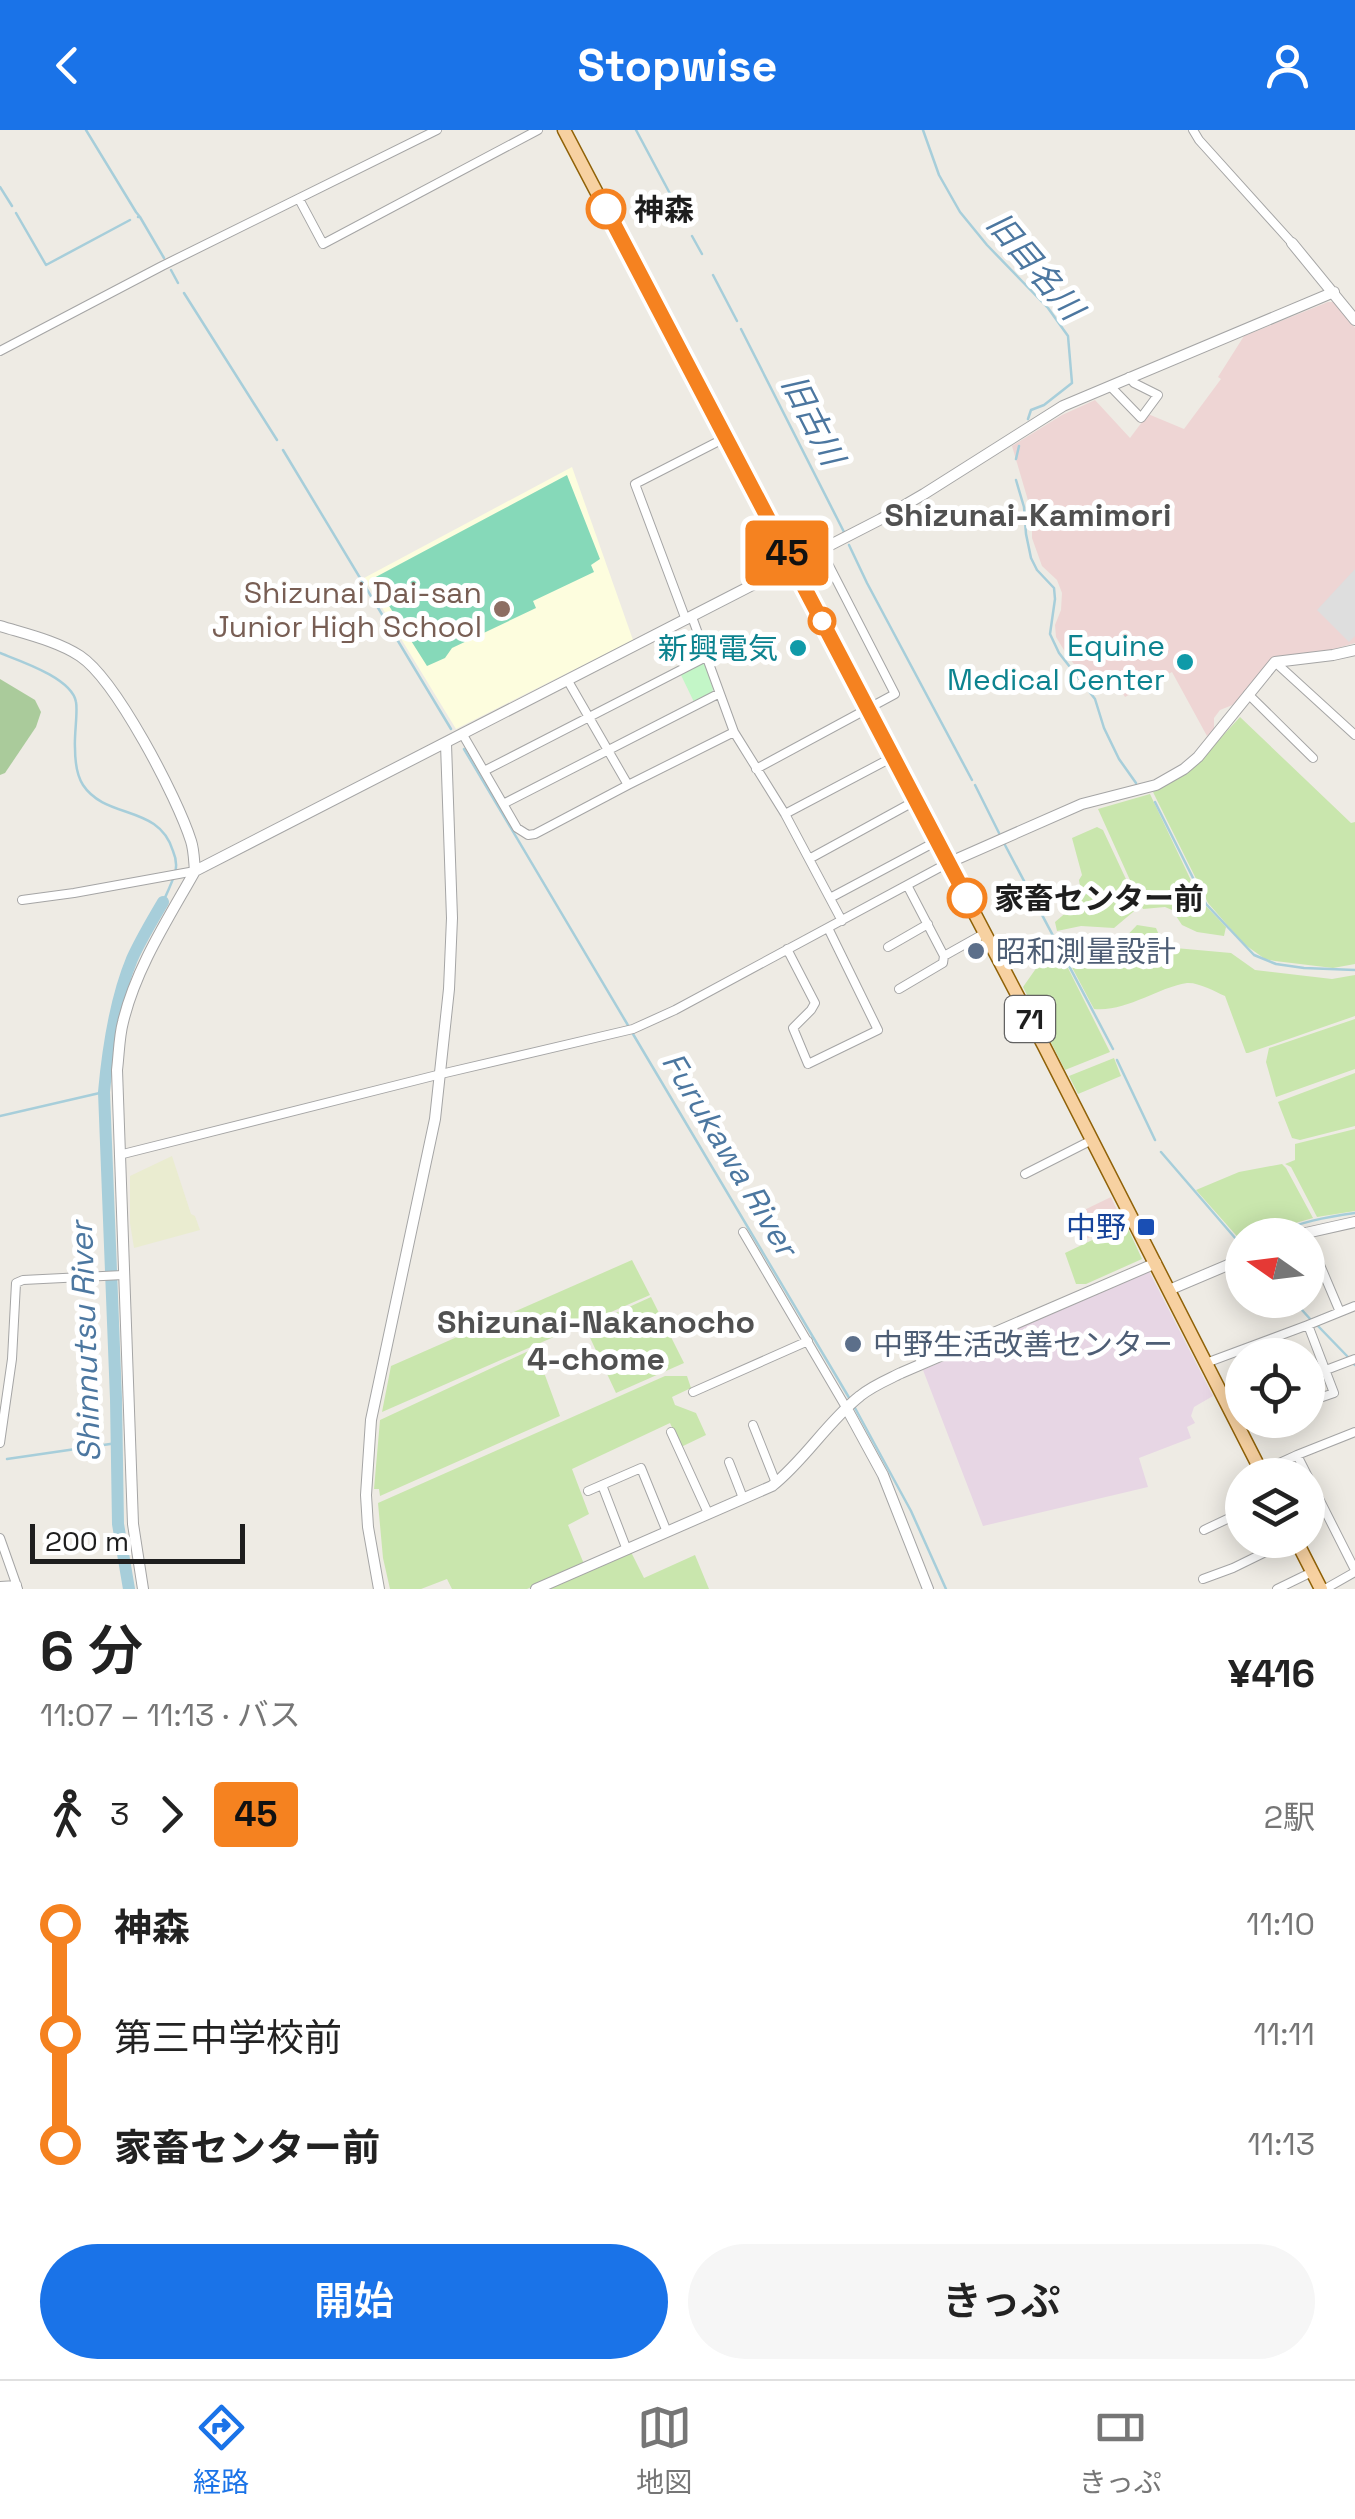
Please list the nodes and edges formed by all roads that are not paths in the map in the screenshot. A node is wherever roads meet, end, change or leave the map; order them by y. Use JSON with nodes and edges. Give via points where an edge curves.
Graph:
{"nodes":[{"id":1,"x":437,"y":130,"type":"edge"},
{"id":2,"x":538,"y":130,"type":"edge"},
{"id":3,"x":564,"y":130,"type":"edge"},
{"id":4,"x":1193,"y":130,"type":"edge"},
{"id":5,"x":299,"y":198,"type":"junction"},
{"id":6,"x":1292,"y":242,"type":"joint"},
{"id":7,"x":1334,"y":292,"type":"junction"},
{"id":8,"x":1355,"y":320,"type":"edge"},
{"id":9,"x":0,"y":351,"type":"edge"},
{"id":10,"x":1129,"y":377,"type":"junction"},
{"id":11,"x":1110,"y":386,"type":"junction"},
{"id":12,"x":726,"y":437,"type":"junction"},
{"id":13,"x":821,"y":550,"type":"junction"},
{"id":14,"x":793,"y":564,"type":"junction"},
{"id":15,"x":689,"y":619,"type":"junction"},
{"id":16,"x":0,"y":626,"type":"edge"},
{"id":17,"x":1355,"y":650,"type":"edge"},
{"id":18,"x":706,"y":657,"type":"junction"},
{"id":19,"x":1275,"y":662,"type":"junction"},
{"id":20,"x":568,"y":680,"type":"junction"},
{"id":21,"x":718,"y":694,"type":"junction"},
{"id":22,"x":1248,"y":694,"type":"junction"},
{"id":23,"x":868,"y":709,"type":"junction"},
{"id":24,"x":590,"y":717,"type":"junction"},
{"id":25,"x":734,"y":732,"type":"junction"},
{"id":26,"x":463,"y":736,"type":"junction"},
{"id":27,"x":1355,"y":736,"type":"edge"},
{"id":28,"x":446,"y":744,"type":"junction"},
{"id":29,"x":609,"y":751,"type":"junction"},
{"id":30,"x":893,"y":756,"type":"junction"},
{"id":31,"x":1313,"y":758,"type":"dead end"},
{"id":32,"x":756,"y":768,"type":"junction"},
{"id":33,"x":484,"y":772,"type":"junction"},
{"id":34,"x":628,"y":785,"type":"junction"},
{"id":35,"x":916,"y":800,"type":"junction"},
{"id":36,"x":503,"y":804,"type":"junction"},
{"id":37,"x":785,"y":814,"type":"junction"},
{"id":38,"x":937,"y":841,"type":"junction"},
{"id":39,"x":809,"y":859,"type":"junction"},
{"id":40,"x":948,"y":863,"type":"junction"},
{"id":41,"x":195,"y":871,"type":"junction"},
{"id":42,"x":908,"y":886,"type":"junction"},
{"id":43,"x":830,"y":898,"type":"junction"},
{"id":44,"x":22,"y":900,"type":"dead end"},
{"id":45,"x":842,"y":921,"type":"junction"},
{"id":46,"x":928,"y":924,"type":"junction"},
{"id":47,"x":828,"y":928,"type":"junction"},
{"id":48,"x":985,"y":933,"type":"junction"},
{"id":49,"x":888,"y":947,"type":"dead end"},
{"id":50,"x":787,"y":948,"type":"junction"},
{"id":51,"x":944,"y":956,"type":"junction"},
{"id":52,"x":900,"y":990,"type":"dead end"},
{"id":53,"x":441,"y":1074,"type":"junction"},
{"id":54,"x":1092,"y":1140,"type":"junction"},
{"id":55,"x":119,"y":1155,"type":"junction"},
{"id":56,"x":1025,"y":1174,"type":"dead end"},
{"id":57,"x":1355,"y":1224,"type":"edge"},
{"id":58,"x":1325,"y":1230,"type":"edge"},
{"id":59,"x":743,"y":1232,"type":"dead end"},
{"id":60,"x":1156,"y":1263,"type":"junction"},
{"id":61,"x":1225,"y":1265,"type":"edge"},
{"id":62,"x":120,"y":1275,"type":"junction"},
{"id":63,"x":1325,"y":1281,"type":"edge"},
{"id":64,"x":1169,"y":1290,"type":"junction"},
{"id":65,"x":1355,"y":1306,"type":"edge"},
{"id":66,"x":1340,"y":1312,"type":"junction"},
{"id":67,"x":1308,"y":1326,"type":"junction"},
{"id":68,"x":808,"y":1341,"type":"junction"},
{"id":69,"x":1355,"y":1359,"type":"edge"},
{"id":70,"x":1206,"y":1363,"type":"junction"},
{"id":71,"x":1326,"y":1370,"type":"junction"},
{"id":72,"x":693,"y":1392,"type":"dead end"},
{"id":73,"x":1325,"y":1396,"type":"edge"},
{"id":74,"x":1225,"y":1400,"type":"edge"},
{"id":75,"x":851,"y":1405,"type":"junction"},
{"id":76,"x":753,"y":1426,"type":"dead end"},
{"id":77,"x":671,"y":1432,"type":"dead end"},
{"id":78,"x":1355,"y":1432,"type":"edge"},
{"id":79,"x":0,"y":1443,"type":"edge"},
{"id":80,"x":1298,"y":1455,"type":"junction"},
{"id":81,"x":1292,"y":1458,"type":"edge"},
{"id":82,"x":730,"y":1462,"type":"dead end"},
{"id":83,"x":776,"y":1483,"type":"junction"},
{"id":84,"x":602,"y":1485,"type":"junction"},
{"id":85,"x":588,"y":1491,"type":"dead end"},
{"id":86,"x":743,"y":1498,"type":"junction"},
{"id":87,"x":708,"y":1514,"type":"junction"},
{"id":88,"x":1225,"y":1520,"type":"edge"},
{"id":89,"x":1204,"y":1530,"type":"dead end"},
{"id":90,"x":667,"y":1532,"type":"junction"},
{"id":91,"x":0,"y":1538,"type":"edge"},
{"id":92,"x":626,"y":1550,"type":"junction"},
{"id":93,"x":1254,"y":1558,"type":"edge"},
{"id":94,"x":1304,"y":1558,"type":"edge"},
{"id":95,"x":1355,"y":1571,"type":"edge"},
{"id":96,"x":1312,"y":1572,"type":"junction"},
{"id":97,"x":1202,"y":1580,"type":"dead end"},
{"id":98,"x":0,"y":1586,"type":"edge"},
{"id":99,"x":17,"y":1587,"type":"edge"},
{"id":100,"x":144,"y":1589,"type":"edge"},
{"id":101,"x":379,"y":1589,"type":"edge"},
{"id":102,"x":536,"y":1589,"type":"edge"},
{"id":103,"x":928,"y":1589,"type":"edge"},
{"id":104,"x":1277,"y":1589,"type":"edge"},
{"id":105,"x":1323,"y":1589,"type":"edge"}],
"edges":[{"from":1,"to":5,"type":"street"},
{"from":2,"to":5,"type":"street","via":[[323,244]]},
{"from":3,"to":12,"type":"main road","number":"71"},
{"from":4,"to":6,"type":"street"},
{"from":5,"to":9,"type":"street"},
{"from":6,"to":7,"type":"street"},
{"from":7,"to":8,"type":"street"},
{"from":7,"to":10,"type":"street"},
{"from":10,"to":11,"type":"street"},
{"from":10,"to":11,"type":"street","via":[[1158,395],[1140,418]]},
{"from":11,"to":13,"type":"street","via":[[1063,406]]},
{"from":12,"to":14,"type":"main road","number":"71"},
{"from":12,"to":15,"type":"street","via":[[636,484]]},
{"from":13,"to":14,"type":"street"},
{"from":13,"to":23,"type":"street","via":[[894,694]]},
{"from":14,"to":15,"type":"street"},
{"from":14,"to":23,"type":"main road","number":"71"},
{"from":15,"to":18,"type":"street"},
{"from":15,"to":20,"type":"street"},
{"from":16,"to":41,"type":"street","via":[[77,653],[109,686],[176,801]]},
{"from":17,"to":19,"type":"street"},
{"from":18,"to":21,"type":"street"},
{"from":18,"to":24,"type":"street"},
{"from":19,"to":22,"type":"street"},
{"from":19,"to":27,"type":"street"},
{"from":20,"to":24,"type":"street"},
{"from":20,"to":26,"type":"street"},
{"from":21,"to":25,"type":"street"},
{"from":21,"to":29,"type":"street"},
{"from":22,"to":31,"type":"street"},
{"from":22,"to":40,"type":"street","via":[[1198,757],[1169,778],[1082,804]]},
{"from":23,"to":30,"type":"main road","number":"71"},
{"from":23,"to":32,"type":"street"},
{"from":24,"to":29,"type":"street"},
{"from":24,"to":33,"type":"street"},
{"from":25,"to":32,"type":"street"},
{"from":25,"to":34,"type":"street"},
{"from":26,"to":28,"type":"street"},
{"from":26,"to":33,"type":"street"},
{"from":28,"to":41,"type":"street"},
{"from":28,"to":53,"type":"street","via":[[452,918]]},
{"from":29,"to":34,"type":"street"},
{"from":29,"to":36,"type":"street"},
{"from":30,"to":35,"type":"main road","number":"71"},
{"from":30,"to":37,"type":"street"},
{"from":32,"to":37,"type":"street"},
{"from":33,"to":36,"type":"street"},
{"from":34,"to":36,"type":"street","via":[[534,834],[522,833]]},
{"from":35,"to":38,"type":"main road","number":"71"},
{"from":35,"to":39,"type":"street"},
{"from":37,"to":39,"type":"street"},
{"from":38,"to":40,"type":"main road","number":"71"},
{"from":38,"to":43,"type":"street"},
{"from":39,"to":43,"type":"street"},
{"from":40,"to":42,"type":"street"},
{"from":40,"to":48,"type":"main road","number":"71"},
{"from":41,"to":44,"type":"street"},
{"from":41,"to":55,"type":"street","via":[[148,956],[123,1022]]},
{"from":42,"to":45,"type":"street"},
{"from":42,"to":46,"type":"street"},
{"from":43,"to":45,"type":"street"},
{"from":45,"to":47,"type":"street"},
{"from":46,"to":49,"type":"street"},
{"from":46,"to":51,"type":"street"},
{"from":47,"to":50,"type":"street"},
{"from":47,"to":50,"type":"street","via":[[878,1030],[808,1064],[794,1028],[815,1002]]},
{"from":48,"to":51,"type":"street"},
{"from":48,"to":54,"type":"main road","number":"71"},
{"from":50,"to":53,"type":"street","via":[[630,1030]]},
{"from":51,"to":52,"type":"street","via":[[944,964]]},
{"from":53,"to":55,"type":"street"},
{"from":53,"to":101,"type":"street","via":[[372,1417],[366,1496]]},
{"from":54,"to":56,"type":"street"},
{"from":54,"to":60,"type":"main road","number":"71"},
{"from":55,"to":62,"type":"street"},
{"from":57,"to":58,"type":"street"},
{"from":59,"to":68,"type":"street"},
{"from":60,"to":64,"type":"main road","number":"71"},
{"from":60,"to":75,"type":"street","via":[[901,1373]]},
{"from":61,"to":64,"type":"street"},
{"from":62,"to":79,"type":"street","via":[[16,1283]]},
{"from":62,"to":100,"type":"street","via":[[133,1524]]},
{"from":63,"to":66,"type":"street"},
{"from":64,"to":70,"type":"main road","number":"71"},
{"from":65,"to":66,"type":"street"},
{"from":66,"to":67,"type":"street"},
{"from":67,"to":70,"type":"street"},
{"from":67,"to":71,"type":"street"},
{"from":68,"to":72,"type":"street"},
{"from":68,"to":75,"type":"street"},
{"from":69,"to":71,"type":"street"},
{"from":70,"to":74,"type":"main road","number":"71"},
{"from":71,"to":73,"type":"street","via":[[1334,1393]]},
{"from":75,"to":83,"type":"street"},
{"from":75,"to":103,"type":"street"},
{"from":76,"to":83,"type":"street"},
{"from":77,"to":87,"type":"street"},
{"from":78,"to":80,"type":"street"},
{"from":80,"to":81,"type":"street"},
{"from":80,"to":95,"type":"street"},
{"from":82,"to":86,"type":"street"},
{"from":83,"to":86,"type":"street"},
{"from":84,"to":85,"type":"street"},
{"from":84,"to":90,"type":"street","via":[[642,1468]]},
{"from":84,"to":92,"type":"street"},
{"from":86,"to":87,"type":"street"},
{"from":87,"to":90,"type":"street"},
{"from":88,"to":89,"type":"street"},
{"from":90,"to":92,"type":"street"},
{"from":91,"to":99,"type":"street"},
{"from":92,"to":102,"type":"street"},
{"from":93,"to":97,"type":"street"},
{"from":94,"to":96,"type":"main road"},
{"from":95,"to":105,"type":"street"},
{"from":96,"to":104,"type":"street"},
{"from":96,"to":105,"type":"main road"},
{"from":98,"to":99,"type":"street"}]}
